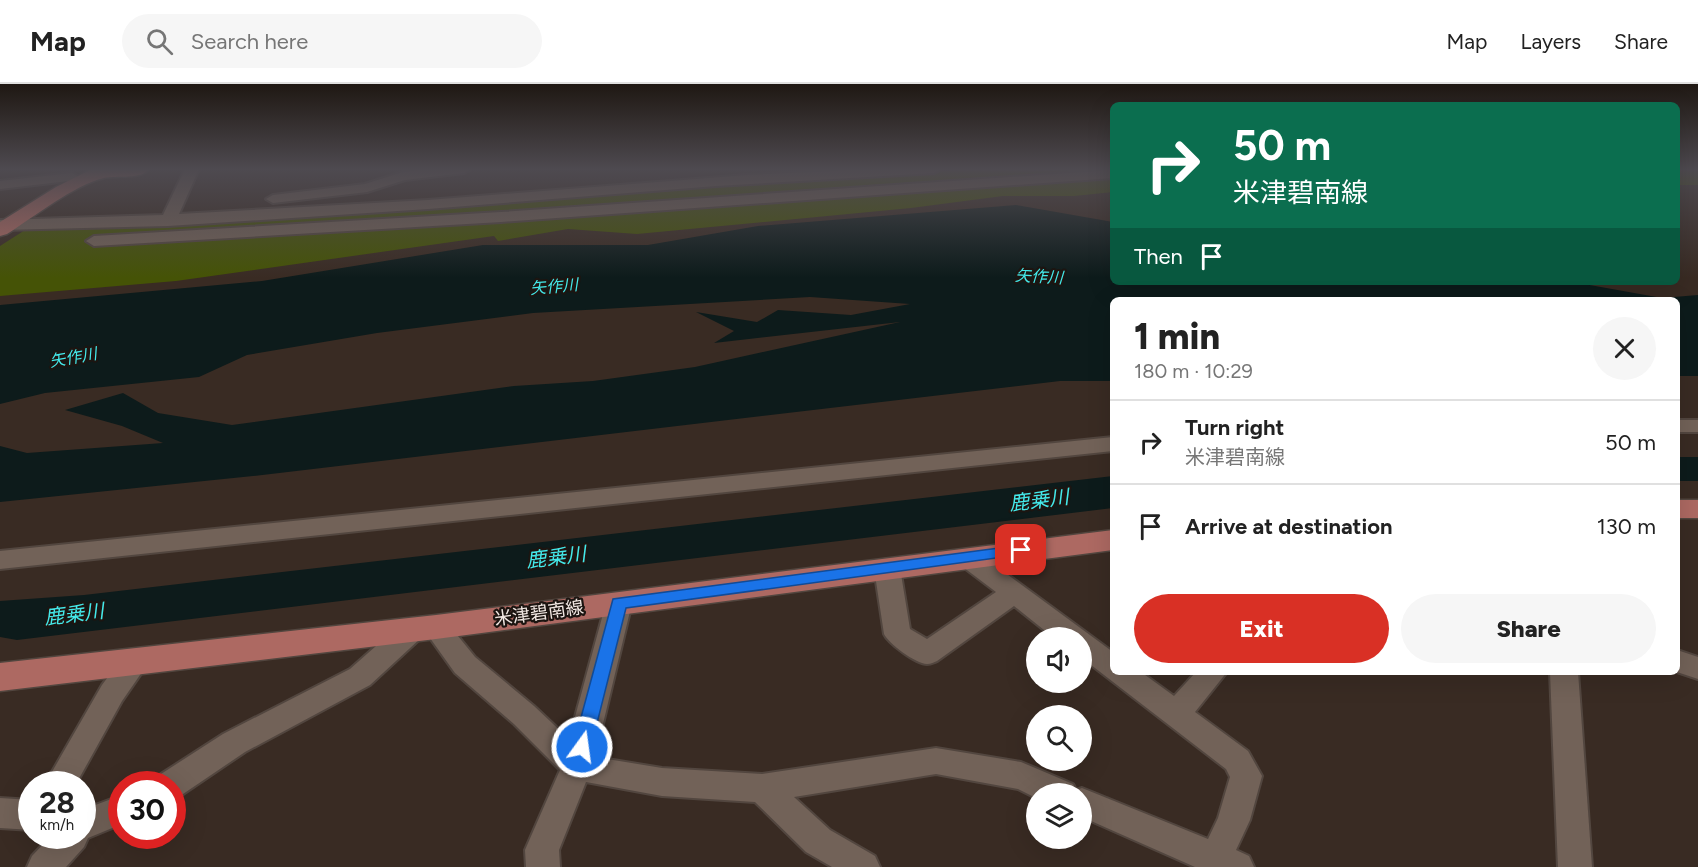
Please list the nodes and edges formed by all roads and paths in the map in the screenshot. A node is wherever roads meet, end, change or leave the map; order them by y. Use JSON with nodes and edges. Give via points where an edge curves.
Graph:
{"nodes":[{"id":1,"x":29,"y":206,"type":"edge"},
{"id":2,"x":36,"y":206,"type":"edge"},
{"id":3,"x":175,"y":206,"type":"edge"},
{"id":4,"x":244,"y":206,"type":"edge"},
{"id":5,"x":369,"y":206,"type":"edge"},
{"id":6,"x":654,"y":206,"type":"edge"},
{"id":7,"x":170,"y":216,"type":"junction"},
{"id":8,"x":2,"y":224,"type":"edge"},
{"id":9,"x":94,"y":242,"type":"dead end"},
{"id":10,"x":1680,"y":426,"type":"edge"},
{"id":11,"x":1698,"y":426,"type":"edge"},
{"id":12,"x":1110,"y":444,"type":"edge"},
{"id":13,"x":1680,"y":509,"type":"edge"},
{"id":14,"x":1698,"y":509,"type":"edge"},
{"id":15,"x":1110,"y":540,"type":"edge"},
{"id":16,"x":968,"y":558,"type":"junction"},
{"id":17,"x":0,"y":560,"type":"edge"},
{"id":18,"x":887,"y":568,"type":"junction"},
{"id":19,"x":1014,"y":593,"type":"junction"},
{"id":20,"x":619,"y":603,"type":"junction"},
{"id":21,"x":1059,"y":627,"type":"edge"},
{"id":22,"x":424,"y":628,"type":"junction"},
{"id":23,"x":1092,"y":650,"type":"edge"},
{"id":24,"x":135,"y":662,"type":"junction"},
{"id":25,"x":1680,"y":662,"type":"edge"},
{"id":26,"x":1110,"y":664,"type":"edge"},
{"id":27,"x":1698,"y":668,"type":"edge"},
{"id":28,"x":1124,"y":675,"type":"edge"},
{"id":29,"x":1210,"y":675,"type":"edge"},
{"id":30,"x":1564,"y":675,"type":"edge"},
{"id":31,"x":0,"y":677,"type":"edge"},
{"id":32,"x":1176,"y":714,"type":"junction"},
{"id":33,"x":577,"y":767,"type":"junction"},
{"id":34,"x":67,"y":771,"type":"edge"},
{"id":35,"x":186,"y":775,"type":"edge"},
{"id":36,"x":1037,"y":783,"type":"edge"},
{"id":37,"x":762,"y":788,"type":"junction"},
{"id":38,"x":1092,"y":806,"type":"edge"},
{"id":39,"x":0,"y":813,"type":"edge"},
{"id":40,"x":18,"y":814,"type":"edge"},
{"id":41,"x":60,"y":849,"type":"edge"},
{"id":42,"x":1221,"y":864,"type":"edge"},
{"id":43,"x":44,"y":867,"type":"edge"},
{"id":44,"x":543,"y":867,"type":"edge"},
{"id":45,"x":863,"y":867,"type":"edge"},
{"id":46,"x":1575,"y":867,"type":"edge"}],
"edges":[{"from":1,"to":8,"type":"main road"},
{"from":2,"to":8,"type":"main road"},
{"from":3,"to":7,"type":"street"},
{"from":4,"to":7,"type":"street"},
{"from":5,"to":7,"type":"street"},
{"from":6,"to":9,"type":"street"},
{"from":7,"to":8,"type":"street"},
{"from":10,"to":11,"type":"street"},
{"from":12,"to":17,"type":"street"},
{"from":13,"to":14,"type":"main road"},
{"from":15,"to":16,"type":"main road","name":"米津碧南線"},
{"from":16,"to":18,"type":"main road","name":"米津碧南線"},
{"from":16,"to":19,"type":"street"},
{"from":18,"to":19,"type":"street","via":[[897,634],[927,654]]},
{"from":18,"to":20,"type":"main road","name":"米津碧南線"},
{"from":19,"to":21,"type":"street"},
{"from":20,"to":22,"type":"main road","name":"米津碧南線"},
{"from":20,"to":33,"type":"street"},
{"from":22,"to":24,"type":"main road","name":"米津碧南線"},
{"from":22,"to":33,"type":"street"},
{"from":22,"to":35,"type":"street","via":[[360,677],[234,743]]},
{"from":23,"to":26,"type":"street"},
{"from":24,"to":31,"type":"main road","name":"米津碧南線"},
{"from":24,"to":34,"type":"street","via":[[112,693]]},
{"from":25,"to":27,"type":"street"},
{"from":28,"to":32,"type":"street"},
{"from":29,"to":32,"type":"street"},
{"from":30,"to":46,"type":"street"},
{"from":32,"to":42,"type":"street","via":[[1238,760],[1246,776]]},
{"from":33,"to":37,"type":"street","via":[[662,782]]},
{"from":33,"to":44,"type":"street","via":[[542,850]]},
{"from":36,"to":37,"type":"street","via":[[1021,776],[936,761]]},
{"from":37,"to":45,"type":"street","via":[[818,841]]},
{"from":38,"to":42,"type":"street"},
{"from":39,"to":40,"type":"street"},
{"from":41,"to":43,"type":"street"}]}
